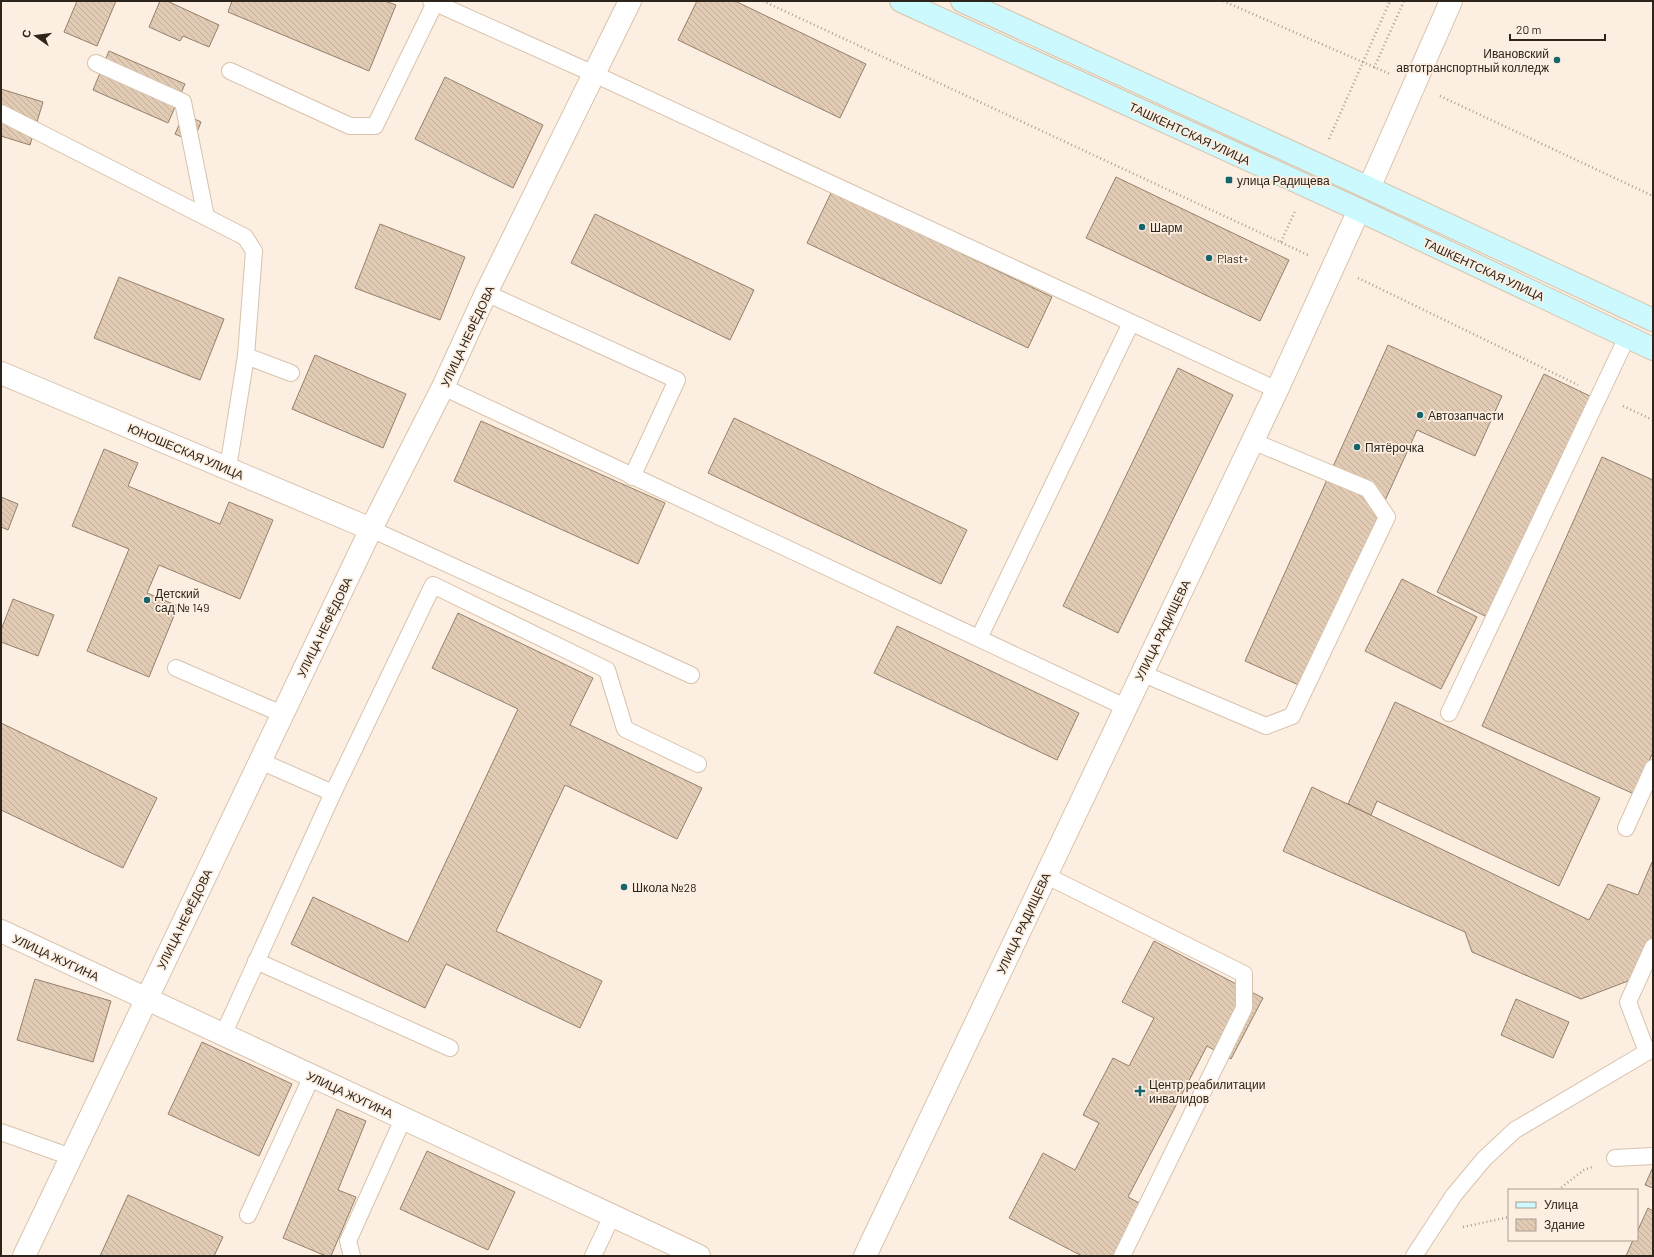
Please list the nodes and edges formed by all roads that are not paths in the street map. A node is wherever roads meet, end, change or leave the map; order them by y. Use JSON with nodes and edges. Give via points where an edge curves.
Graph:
{"nodes":[{"id":1,"x":630,"y":1,"type":"edge"},
{"id":2,"x":901,"y":1,"type":"edge"},
{"id":3,"x":962,"y":1,"type":"edge"},
{"id":4,"x":1451,"y":1,"type":"edge"},
{"id":5,"x":433,"y":2,"type":"edge"},
{"id":6,"x":96,"y":63,"type":"dead end"},
{"id":7,"x":230,"y":71,"type":"dead end"},
{"id":8,"x":594,"y":74,"type":"junction"},
{"id":9,"x":1,"y":112,"type":"edge"},
{"id":10,"x":1369,"y":188,"type":"junction"},
{"id":11,"x":1359,"y":210,"type":"junction"},
{"id":12,"x":206,"y":217,"type":"junction"},
{"id":13,"x":486,"y":293,"type":"junction"},
{"id":14,"x":1653,"y":320,"type":"edge"},
{"id":15,"x":1131,"y":323,"type":"junction"},
{"id":16,"x":1627,"y":337,"type":"junction"},
{"id":17,"x":1653,"y":349,"type":"edge"},
{"id":18,"x":246,"y":356,"type":"junction"},
{"id":19,"x":1,"y":373,"type":"edge"},
{"id":20,"x":291,"y":373,"type":"dead end"},
{"id":21,"x":443,"y":387,"type":"junction"},
{"id":22,"x":1277,"y":390,"type":"junction"},
{"id":23,"x":1252,"y":441,"type":"junction"},
{"id":24,"x":228,"y":468,"type":"junction"},
{"id":25,"x":632,"y":477,"type":"junction"},
{"id":26,"x":371,"y":528,"type":"junction"},
{"id":27,"x":979,"y":638,"type":"junction"},
{"id":28,"x":176,"y":668,"type":"dead end"},
{"id":29,"x":1141,"y":673,"type":"junction"},
{"id":30,"x":691,"y":675,"type":"dead end"},
{"id":31,"x":1125,"y":707,"type":"junction"},
{"id":32,"x":1449,"y":713,"type":"dead end"},
{"id":33,"x":282,"y":714,"type":"junction"},
{"id":34,"x":260,"y":761,"type":"junction"},
{"id":35,"x":698,"y":764,"type":"dead end"},
{"id":36,"x":1653,"y":768,"type":"edge"},
{"id":37,"x":333,"y":793,"type":"junction"},
{"id":38,"x":1626,"y":828,"type":"dead end"},
{"id":39,"x":1045,"y":876,"type":"junction"},
{"id":40,"x":1,"y":931,"type":"edge"},
{"id":41,"x":1653,"y":946,"type":"edge"},
{"id":42,"x":256,"y":961,"type":"junction"},
{"id":43,"x":146,"y":999,"type":"junction"},
{"id":44,"x":223,"y":1034,"type":"junction"},
{"id":45,"x":450,"y":1048,"type":"dead end"},
{"id":46,"x":1650,"y":1051,"type":"edge"},
{"id":47,"x":312,"y":1076,"type":"junction"},
{"id":48,"x":403,"y":1119,"type":"junction"},
{"id":49,"x":1,"y":1132,"type":"edge"},
{"id":50,"x":1653,"y":1156,"type":"edge"},
{"id":51,"x":71,"y":1157,"type":"junction"},
{"id":52,"x":1615,"y":1158,"type":"road end"},
{"id":53,"x":248,"y":1215,"type":"dead end"},
{"id":54,"x":612,"y":1216,"type":"junction"},
{"id":55,"x":24,"y":1256,"type":"edge"},
{"id":56,"x":352,"y":1256,"type":"edge"},
{"id":57,"x":594,"y":1256,"type":"edge"},
{"id":58,"x":698,"y":1256,"type":"edge"},
{"id":59,"x":865,"y":1256,"type":"edge"},
{"id":60,"x":1122,"y":1256,"type":"edge"},
{"id":61,"x":1414,"y":1256,"type":"edge"}],
"edges":[{"from":1,"to":8,"type":"street","name":"УЛИЦА НЕФЁДОВА"},
{"from":2,"to":11,"type":"main road","name":"ТАШКЕНТСКАЯ УЛИЦА"},
{"from":3,"to":10,"type":"main road","name":"ТАШКЕНТСКАЯ УЛИЦА"},
{"from":4,"to":10,"type":"street","name":"УЛИЦА РАДИЩЕВА"},
{"from":5,"to":7,"type":"lane","via":[[375,126],[350,126]]},
{"from":5,"to":8,"type":"lane"},
{"from":6,"to":12,"type":"lane","via":[[183,102]]},
{"from":8,"to":13,"type":"street","name":"УЛИЦА НЕФЁДОВА"},
{"from":8,"to":15,"type":"lane"},
{"from":9,"to":12,"type":"lane"},
{"from":10,"to":11,"type":"main road","name":"УЛИЦА РАДИЩЕВА"},
{"from":10,"to":14,"type":"main road","name":"ТАШКЕНТСКАЯ УЛИЦА"},
{"from":11,"to":16,"type":"main road","name":"ТАШКЕНТСКАЯ УЛИЦА"},
{"from":11,"to":22,"type":"street","name":"УЛИЦА РАДИЩЕВА"},
{"from":12,"to":18,"type":"lane","via":[[245,237],[254,251]]},
{"from":13,"to":21,"type":"street","name":"УЛИЦА НЕФЁДОВА"},
{"from":13,"to":25,"type":"lane","via":[[677,380]]},
{"from":15,"to":22,"type":"lane"},
{"from":15,"to":27,"type":"lane"},
{"from":16,"to":17,"type":"main road","name":"ТАШКЕНТСКАЯ УЛИЦА"},
{"from":16,"to":32,"type":"lane"},
{"from":18,"to":20,"type":"lane"},
{"from":18,"to":24,"type":"lane"},
{"from":19,"to":24,"type":"street","name":"ЮНОШЕСКАЯ УЛИЦА"},
{"from":21,"to":25,"type":"lane"},
{"from":21,"to":26,"type":"street","name":"УЛИЦА НЕФЁДОВА"},
{"from":22,"to":23,"type":"street","name":"УЛИЦА РАДИЩЕВА"},
{"from":23,"to":29,"type":"street","name":"УЛИЦА РАДИЩЕВА"},
{"from":23,"to":29,"type":"lane","via":[[1368,489],[1387,517],[1292,716],[1266,726]]},
{"from":24,"to":26,"type":"street","name":"ЮНОШЕСКАЯ УЛИЦА"},
{"from":25,"to":27,"type":"lane"},
{"from":26,"to":30,"type":"lane"},
{"from":26,"to":33,"type":"street","name":"УЛИЦА НЕФЁДОВА"},
{"from":27,"to":31,"type":"lane"},
{"from":28,"to":33,"type":"lane"},
{"from":29,"to":31,"type":"street","name":"УЛИЦА РАДИЩЕВА"},
{"from":31,"to":39,"type":"street","name":"УЛИЦА РАДИЩЕВА"},
{"from":33,"to":34,"type":"street","name":"УЛИЦА НЕФЁДОВА"},
{"from":34,"to":37,"type":"lane"},
{"from":34,"to":43,"type":"street","name":"УЛИЦА НЕФЁДОВА"},
{"from":35,"to":37,"type":"lane","via":[[625,729],[607,670],[433,585]]},
{"from":36,"to":38,"type":"lane"},
{"from":37,"to":42,"type":"lane"},
{"from":39,"to":59,"type":"street","name":"УЛИЦА РАДИЩЕВА"},
{"from":39,"to":60,"type":"lane","via":[[1244,974],[1244,1008]]},
{"from":40,"to":43,"type":"street","name":"УЛИЦА ЖУГИНА"},
{"from":41,"to":46,"type":"lane","via":[[1628,1002]]},
{"from":42,"to":44,"type":"lane"},
{"from":42,"to":45,"type":"lane"},
{"from":43,"to":44,"type":"street","name":"УЛИЦА ЖУГИНА"},
{"from":43,"to":51,"type":"street","name":"УЛИЦА НЕФЁДОВА"},
{"from":44,"to":47,"type":"street","name":"УЛИЦА ЖУГИНА"},
{"from":46,"to":61,"type":"lane","via":[[1515,1130],[1484,1159],[1454,1195]]},
{"from":47,"to":48,"type":"street","name":"УЛИЦА ЖУГИНА"},
{"from":47,"to":53,"type":"lane"},
{"from":48,"to":54,"type":"street","name":"УЛИЦА ЖУГИНА"},
{"from":48,"to":56,"type":"lane","via":[[348,1241]]},
{"from":49,"to":51,"type":"lane"},
{"from":50,"to":52,"type":"lane"},
{"from":51,"to":55,"type":"street","name":"УЛИЦА НЕФЁДОВА"},
{"from":54,"to":57,"type":"lane"},
{"from":54,"to":58,"type":"street","name":"УЛИЦА ЖУГИНА"}]}
